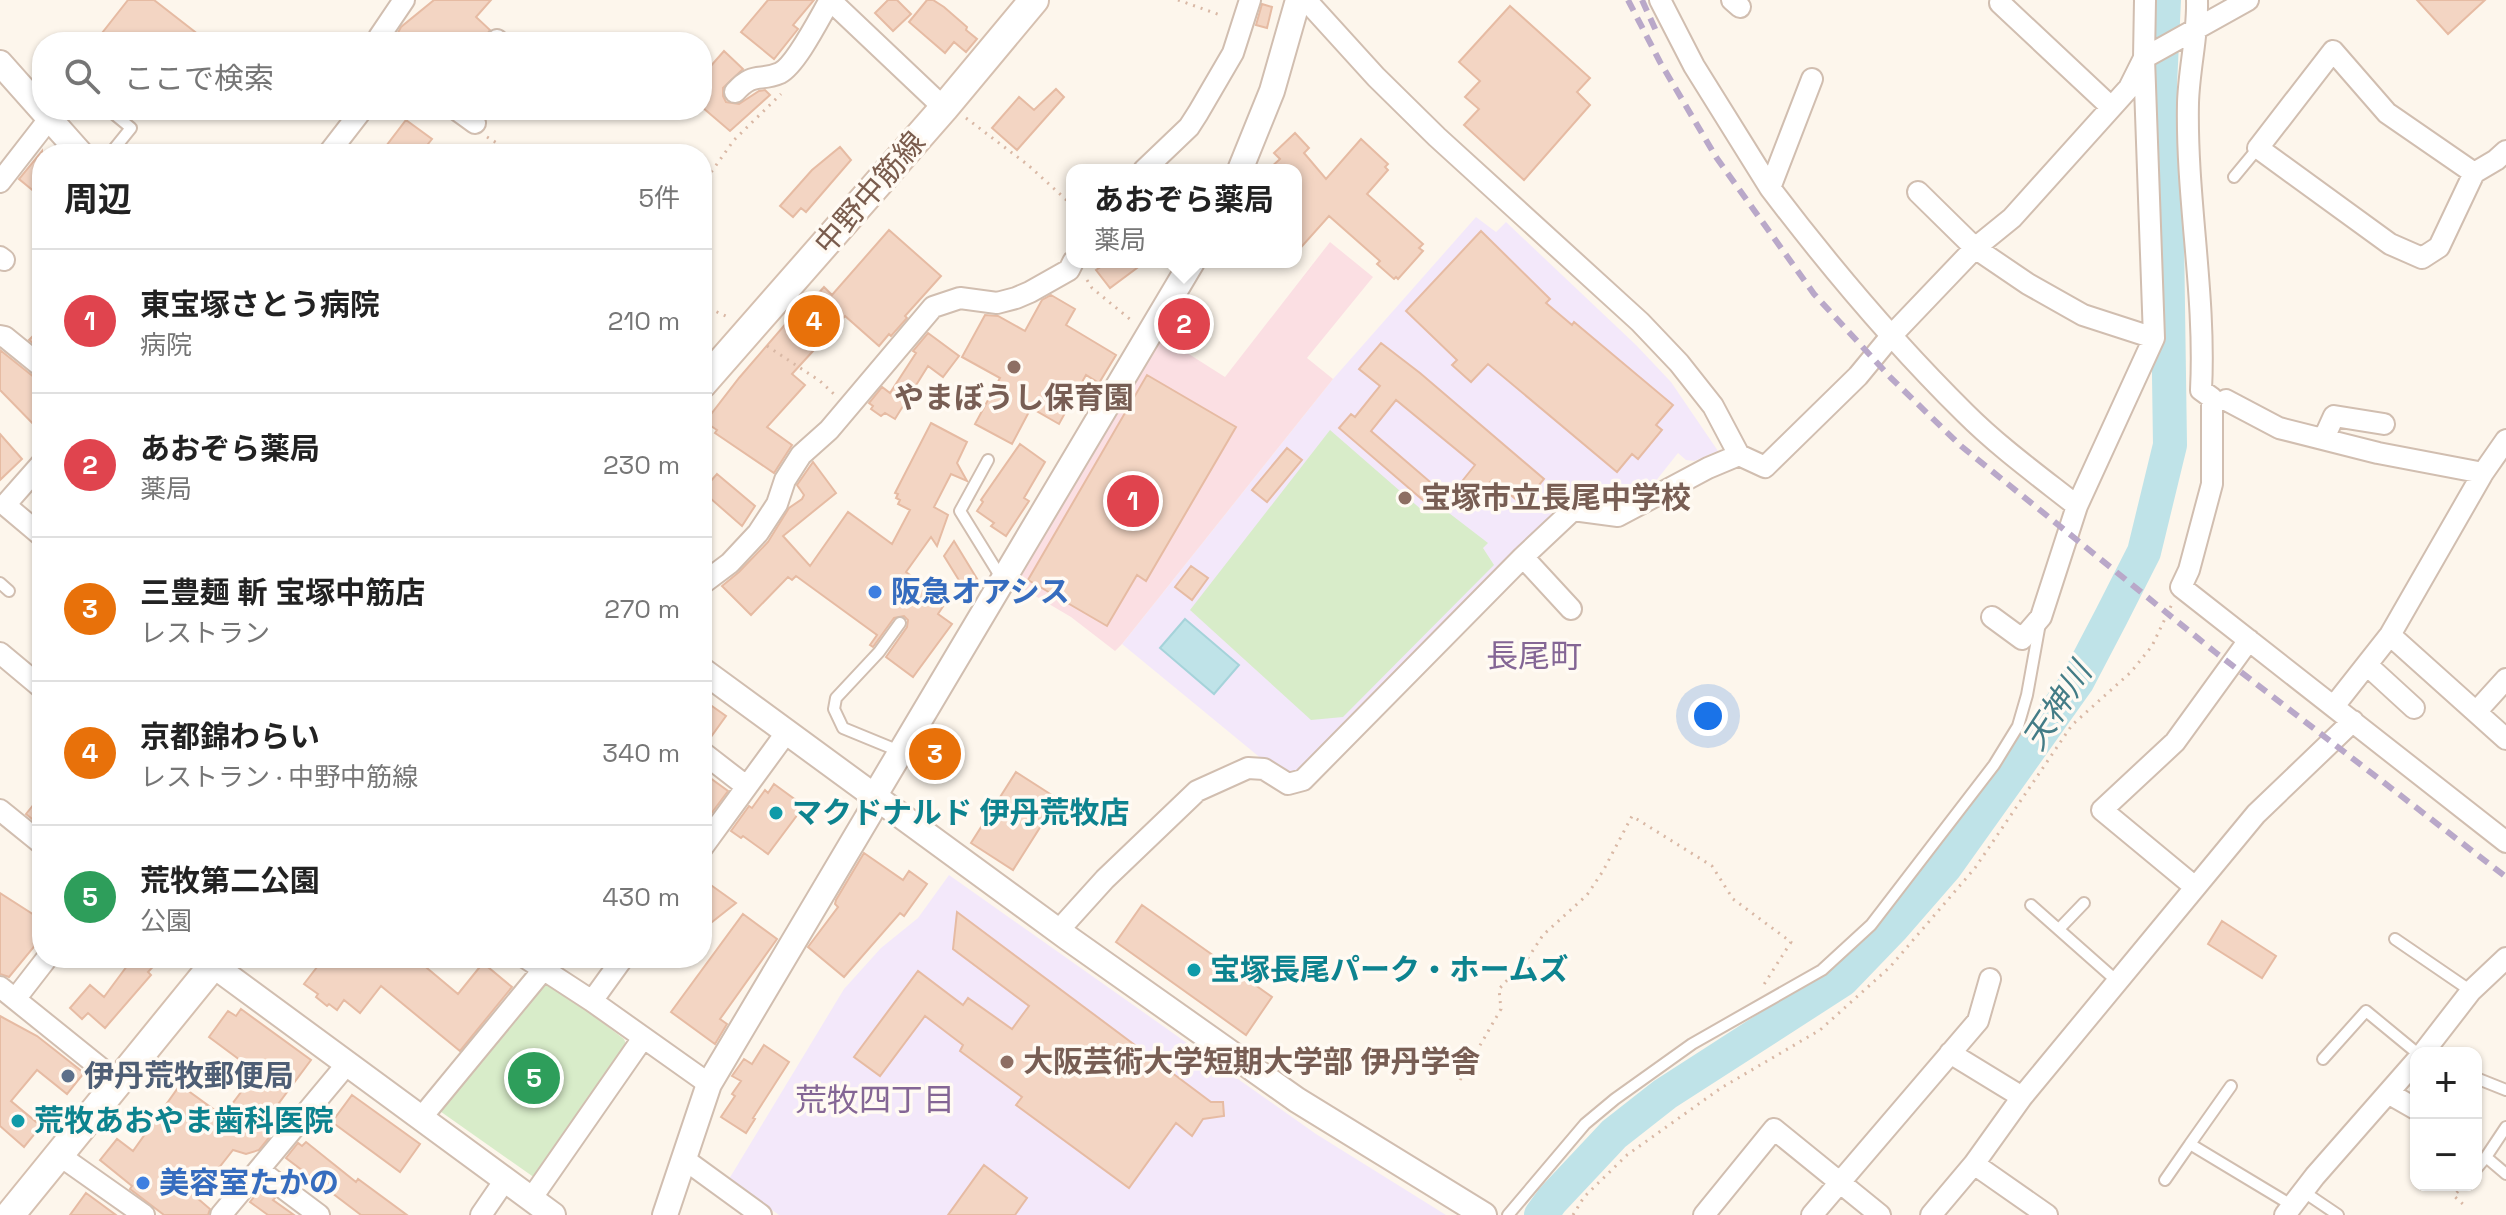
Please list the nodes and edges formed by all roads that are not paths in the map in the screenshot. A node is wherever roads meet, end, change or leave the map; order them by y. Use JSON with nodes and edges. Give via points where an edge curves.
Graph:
{"nodes":[{"id":1,"x":404,"y":0,"type":"edge"},
{"id":2,"x":1034,"y":0,"type":"edge"},
{"id":3,"x":1250,"y":0,"type":"edge"},
{"id":4,"x":1298,"y":0,"type":"edge"},
{"id":5,"x":1306,"y":0,"type":"edge"},
{"id":6,"x":1660,"y":0,"type":"edge"},
{"id":7,"x":2145,"y":0,"type":"edge"},
{"id":8,"x":2197,"y":0,"type":"edge"},
{"id":9,"x":2248,"y":0,"type":"edge"},
{"id":10,"x":833,"y":1,"type":"edge"},
{"id":11,"x":2000,"y":3,"type":"dead end"},
{"id":12,"x":2198,"y":27,"type":"junction"},
{"id":13,"x":382,"y":32,"type":"edge"},
{"id":14,"x":2144,"y":58,"type":"junction"},
{"id":15,"x":0,"y":63,"type":"edge"},
{"id":16,"x":1812,"y":79,"type":"dead end"},
{"id":17,"x":735,"y":92,"type":"dead end"},
{"id":18,"x":32,"y":94,"type":"edge"},
{"id":19,"x":2111,"y":107,"type":"junction"},
{"id":20,"x":952,"y":111,"type":"junction"},
{"id":21,"x":50,"y":120,"type":"edge"},
{"id":22,"x":57,"y":120,"type":"edge"},
{"id":23,"x":121,"y":120,"type":"edge"},
{"id":24,"x":354,"y":120,"type":"edge"},
{"id":25,"x":471,"y":120,"type":"edge"},
{"id":26,"x":475,"y":123,"type":"road end"},
{"id":27,"x":74,"y":144,"type":"edge"},
{"id":28,"x":118,"y":144,"type":"edge"},
{"id":29,"x":336,"y":144,"type":"edge"},
{"id":30,"x":2258,"y":148,"type":"junction"},
{"id":31,"x":2506,"y":151,"type":"edge"},
{"id":32,"x":1150,"y":164,"type":"edge"},
{"id":33,"x":1242,"y":164,"type":"edge"},
{"id":34,"x":2474,"y":173,"type":"junction"},
{"id":35,"x":2234,"y":177,"type":"dead end"},
{"id":36,"x":0,"y":182,"type":"edge"},
{"id":37,"x":1770,"y":188,"type":"junction"},
{"id":38,"x":1918,"y":192,"type":"dead end"},
{"id":39,"x":1975,"y":248,"type":"junction"},
{"id":40,"x":1078,"y":268,"type":"edge"},
{"id":41,"x":1188,"y":268,"type":"edge"},
{"id":42,"x":0,"y":336,"type":"edge"},
{"id":43,"x":1891,"y":336,"type":"junction"},
{"id":44,"x":2154,"y":338,"type":"junction"},
{"id":45,"x":2203,"y":351,"type":"junction"},
{"id":46,"x":32,"y":359,"type":"edge"},
{"id":47,"x":712,"y":373,"type":"edge"},
{"id":48,"x":2226,"y":400,"type":"junction"},
{"id":49,"x":2324,"y":438,"type":"junction"},
{"id":50,"x":2506,"y":440,"type":"edge"},
{"id":51,"x":2378,"y":453,"type":"junction"},
{"id":52,"x":1739,"y":455,"type":"junction"},
{"id":53,"x":988,"y":460,"type":"dead end"},
{"id":54,"x":2212,"y":463,"type":"junction"},
{"id":55,"x":2483,"y":473,"type":"junction"},
{"id":56,"x":32,"y":474,"type":"edge"},
{"id":57,"x":2,"y":505,"type":"edge"},
{"id":58,"x":2077,"y":506,"type":"junction"},
{"id":59,"x":32,"y":528,"type":"edge"},
{"id":60,"x":1523,"y":557,"type":"junction"},
{"id":61,"x":712,"y":576,"type":"edge"},
{"id":62,"x":1003,"y":581,"type":"junction"},
{"id":63,"x":1571,"y":609,"type":"dead end"},
{"id":64,"x":1992,"y":617,"type":"dead end"},
{"id":65,"x":2041,"y":617,"type":"junction"},
{"id":66,"x":900,"y":623,"type":"dead end"},
{"id":67,"x":2390,"y":635,"type":"junction"},
{"id":68,"x":2249,"y":640,"type":"junction"},
{"id":69,"x":0,"y":653,"type":"edge"},
{"id":70,"x":2367,"y":665,"type":"junction"},
{"id":71,"x":712,"y":675,"type":"edge"},
{"id":72,"x":2506,"y":679,"type":"edge"},
{"id":73,"x":32,"y":680,"type":"edge"},
{"id":74,"x":2334,"y":706,"type":"junction"},
{"id":75,"x":2414,"y":708,"type":"dead end"},
{"id":76,"x":2476,"y":712,"type":"junction"},
{"id":77,"x":777,"y":720,"type":"junction"},
{"id":78,"x":2353,"y":721,"type":"junction"},
{"id":79,"x":2506,"y":739,"type":"edge"},
{"id":80,"x":901,"y":751,"type":"junction"},
{"id":81,"x":712,"y":760,"type":"edge"},
{"id":82,"x":746,"y":786,"type":"junction"},
{"id":83,"x":874,"y":797,"type":"junction"},
{"id":84,"x":0,"y":810,"type":"edge"},
{"id":85,"x":712,"y":834,"type":"edge"},
{"id":86,"x":32,"y":836,"type":"edge"},
{"id":87,"x":2506,"y":842,"type":"edge"},
{"id":88,"x":2195,"y":887,"type":"junction"},
{"id":89,"x":2084,"y":903,"type":"dead end"},
{"id":90,"x":2031,"y":905,"type":"dead end"},
{"id":91,"x":2059,"y":929,"type":"junction"},
{"id":92,"x":1058,"y":931,"type":"junction"},
{"id":93,"x":2395,"y":939,"type":"dead end"},
{"id":94,"x":2504,"y":965,"type":"edge"},
{"id":95,"x":36,"y":968,"type":"edge"},
{"id":96,"x":205,"y":968,"type":"edge"},
{"id":97,"x":221,"y":968,"type":"edge"},
{"id":98,"x":532,"y":968,"type":"edge"},
{"id":99,"x":541,"y":968,"type":"edge"},
{"id":100,"x":616,"y":968,"type":"edge"},
{"id":101,"x":1990,"y":979,"type":"dead end"},
{"id":102,"x":2118,"y":982,"type":"junction"},
{"id":103,"x":2471,"y":991,"type":"junction"},
{"id":104,"x":8,"y":992,"type":"edge"},
{"id":105,"x":592,"y":1001,"type":"junction"},
{"id":106,"x":643,"y":1038,"type":"junction"},
{"id":107,"x":2412,"y":1047,"type":"edge"},
{"id":108,"x":2425,"y":1047,"type":"edge"},
{"id":109,"x":1950,"y":1053,"type":"junction"},
{"id":110,"x":2323,"y":1059,"type":"dead end"},
{"id":111,"x":347,"y":1064,"type":"junction"},
{"id":112,"x":2410,"y":1068,"type":"edge"},
{"id":113,"x":2482,"y":1080,"type":"edge"},
{"id":114,"x":118,"y":1082,"type":"junction"},
{"id":115,"x":709,"y":1084,"type":"junction"},
{"id":116,"x":2231,"y":1086,"type":"dead end"},
{"id":117,"x":2506,"y":1090,"type":"edge"},
{"id":118,"x":2388,"y":1093,"type":"junction"},
{"id":119,"x":2022,"y":1097,"type":"junction"},
{"id":120,"x":2410,"y":1106,"type":"edge"},
{"id":121,"x":421,"y":1118,"type":"junction"},
{"id":122,"x":2506,"y":1127,"type":"edge"},
{"id":123,"x":2190,"y":1144,"type":"junction"},
{"id":124,"x":59,"y":1155,"type":"junction"},
{"id":125,"x":2486,"y":1157,"type":"junction"},
{"id":126,"x":684,"y":1159,"type":"junction"},
{"id":127,"x":2482,"y":1162,"type":"edge"},
{"id":128,"x":1974,"y":1164,"type":"junction"},
{"id":129,"x":259,"y":1170,"type":"junction"},
{"id":130,"x":2506,"y":1174,"type":"edge"},
{"id":131,"x":505,"y":1180,"type":"junction"},
{"id":132,"x":2165,"y":1180,"type":"dead end"},
{"id":133,"x":1839,"y":1181,"type":"junction"},
{"id":134,"x":531,"y":1199,"type":"junction"},
{"id":135,"x":2294,"y":1204,"type":"edge"},
{"id":136,"x":5,"y":1214,"type":"edge"},
{"id":137,"x":144,"y":1215,"type":"edge"},
{"id":138,"x":221,"y":1215,"type":"edge"},
{"id":139,"x":319,"y":1215,"type":"edge"},
{"id":140,"x":481,"y":1215,"type":"edge"},
{"id":141,"x":553,"y":1215,"type":"edge"},
{"id":142,"x":665,"y":1215,"type":"edge"},
{"id":143,"x":761,"y":1215,"type":"edge"},
{"id":144,"x":1484,"y":1215,"type":"edge"},
{"id":145,"x":1508,"y":1215,"type":"edge"},
{"id":146,"x":1704,"y":1215,"type":"edge"},
{"id":147,"x":1812,"y":1215,"type":"edge"},
{"id":148,"x":1880,"y":1215,"type":"edge"},
{"id":149,"x":1931,"y":1215,"type":"edge"},
{"id":150,"x":2047,"y":1215,"type":"edge"},
{"id":151,"x":2338,"y":1215,"type":"edge"}],
"edges":[{"from":1,"to":13,"type":"street"},
{"from":2,"to":20,"type":"main road","name":"中野中筋線"},
{"from":3,"to":32,"type":"street","via":[[1233,53],[1189,127]]},
{"from":4,"to":33,"type":"street","via":[[1272,91]]},
{"from":5,"to":52,"type":"street","via":[[1437,137],[1640,322],[1713,406]]},
{"from":6,"to":37,"type":"street"},
{"from":7,"to":14,"type":"street"},
{"from":8,"to":12,"type":"street"},
{"from":9,"to":12,"type":"street"},
{"from":10,"to":17,"type":"street","via":[[781,73],[746,79]]},
{"from":10,"to":20,"type":"street"},
{"from":11,"to":19,"type":"street"},
{"from":12,"to":14,"type":"street"},
{"from":12,"to":45,"type":"street","via":[[2188,101]]},
{"from":14,"to":19,"type":"street","via":[[2129,88]]},
{"from":14,"to":44,"type":"street"},
{"from":15,"to":18,"type":"street"},
{"from":16,"to":37,"type":"street"},
{"from":19,"to":39,"type":"street","via":[[2012,218]]},
{"from":20,"to":47,"type":"main road","name":"中野中筋線"},
{"from":21,"to":36,"type":"street"},
{"from":22,"to":27,"type":"street"},
{"from":23,"to":28,"type":"lane","via":[[131,128]]},
{"from":24,"to":29,"type":"street"},
{"from":25,"to":26,"type":"street"},
{"from":30,"to":34,"type":"street","via":[[2390,244],[2422,258],[2439,247]]},
{"from":30,"to":34,"type":"street","via":[[2333,51],[2387,113]]},
{"from":30,"to":35,"type":"lane"},
{"from":31,"to":34,"type":"street"},
{"from":37,"to":43,"type":"street","via":[[1825,262]]},
{"from":38,"to":39,"type":"street"},
{"from":39,"to":43,"type":"street"},
{"from":39,"to":44,"type":"street","via":[[2083,315]]},
{"from":40,"to":61,"type":"street","via":[[1016,298],[997,303],[960,298],[933,307],[829,430],[801,455],[758,533]]},
{"from":41,"to":62,"type":"street"},
{"from":42,"to":46,"type":"street"},
{"from":43,"to":52,"type":"street","via":[[1765,467]]},
{"from":43,"to":58,"type":"street","via":[[2013,457]]},
{"from":44,"to":58,"type":"street"},
{"from":45,"to":48,"type":"street"},
{"from":45,"to":54,"type":"street","via":[[2201,390],[2212,398]]},
{"from":48,"to":49,"type":"street","via":[[2279,428]]},
{"from":48,"to":54,"type":"street","via":[[2225,452]]},
{"from":49,"to":51,"type":"street"},
{"from":49,"to":51,"type":"street","via":[[2334,416],[2386,414]]},
{"from":50,"to":55,"type":"street"},
{"from":51,"to":55,"type":"street"},
{"from":52,"to":60,"type":"street","via":[[1618,516],[1573,510]]},
{"from":53,"to":62,"type":"lane","via":[[960,511]]},
{"from":54,"to":68,"type":"street","via":[[2212,484],[2181,587]]},
{"from":55,"to":67,"type":"street"},
{"from":56,"to":57,"type":"street"},
{"from":57,"to":59,"type":"street"},
{"from":58,"to":65,"type":"street"},
{"from":60,"to":63,"type":"street"},
{"from":60,"to":92,"type":"street","via":[[1303,780],[1288,784],[1264,769],[1248,768],[1197,791]]},
{"from":62,"to":80,"type":"street"},
{"from":64,"to":65,"type":"street","via":[[2022,639]]},
{"from":65,"to":145,"type":"lane","via":[[2018,726],[1871,925],[1808,978],[1648,1073],[1615,1099],[1585,1124]]},
{"from":66,"to":80,"type":"lane","via":[[835,704],[843,728]]},
{"from":67,"to":70,"type":"street"},
{"from":67,"to":76,"type":"street"},
{"from":68,"to":74,"type":"street"},
{"from":68,"to":88,"type":"street","via":[[2175,742],[2102,810]]},
{"from":69,"to":73,"type":"street"},
{"from":70,"to":74,"type":"street"},
{"from":70,"to":75,"type":"street"},
{"from":71,"to":77,"type":"street"},
{"from":72,"to":76,"type":"street"},
{"from":74,"to":78,"type":"street"},
{"from":76,"to":79,"type":"street"},
{"from":77,"to":82,"type":"street"},
{"from":77,"to":83,"type":"street"},
{"from":78,"to":87,"type":"street"},
{"from":78,"to":88,"type":"street","via":[[2256,814]]},
{"from":80,"to":83,"type":"street"},
{"from":81,"to":82,"type":"street"},
{"from":82,"to":85,"type":"street"},
{"from":83,"to":92,"type":"street"},
{"from":83,"to":115,"type":"street","via":[[870,813]]},
{"from":84,"to":86,"type":"street"},
{"from":88,"to":102,"type":"street"},
{"from":89,"to":91,"type":"lane"},
{"from":90,"to":91,"type":"lane"},
{"from":91,"to":102,"type":"lane"},
{"from":92,"to":144,"type":"street","via":[[1297,1100]]},
{"from":93,"to":103,"type":"lane"},
{"from":94,"to":103,"type":"street"},
{"from":95,"to":104,"type":"street"},
{"from":96,"to":114,"type":"main road"},
{"from":97,"to":111,"type":"street"},
{"from":98,"to":121,"type":"street"},
{"from":99,"to":105,"type":"street"},
{"from":100,"to":105,"type":"street"},
{"from":101,"to":109,"type":"street","via":[[1978,1021]]},
{"from":102,"to":119,"type":"street"},
{"from":103,"to":108,"type":"street"},
{"from":104,"to":114,"type":"street"},
{"from":105,"to":106,"type":"street"},
{"from":106,"to":115,"type":"street"},
{"from":106,"to":134,"type":"street"},
{"from":107,"to":110,"type":"lane","via":[[2366,1011]]},
{"from":109,"to":119,"type":"street"},
{"from":109,"to":133,"type":"street"},
{"from":111,"to":121,"type":"street"},
{"from":111,"to":129,"type":"street"},
{"from":112,"to":118,"type":"street"},
{"from":113,"to":117,"type":"lane"},
{"from":114,"to":124,"type":"main road"},
{"from":115,"to":126,"type":"street"},
{"from":116,"to":123,"type":"lane"},
{"from":118,"to":120,"type":"street"},
{"from":118,"to":135,"type":"street"},
{"from":119,"to":128,"type":"street"},
{"from":121,"to":131,"type":"street"},
{"from":122,"to":125,"type":"lane"},
{"from":123,"to":132,"type":"lane"},
{"from":123,"to":135,"type":"lane"},
{"from":124,"to":136,"type":"main road"},
{"from":124,"to":137,"type":"street"},
{"from":125,"to":127,"type":"lane"},
{"from":125,"to":130,"type":"lane"},
{"from":126,"to":142,"type":"street"},
{"from":126,"to":143,"type":"street"},
{"from":128,"to":149,"type":"street"},
{"from":128,"to":150,"type":"street"},
{"from":129,"to":138,"type":"street"},
{"from":129,"to":139,"type":"street"},
{"from":131,"to":134,"type":"street"},
{"from":131,"to":140,"type":"street"},
{"from":133,"to":146,"type":"street","via":[[1774,1129]]},
{"from":133,"to":147,"type":"street"},
{"from":133,"to":148,"type":"street"},
{"from":134,"to":141,"type":"street"},
{"from":135,"to":151,"type":"lane"}]}
